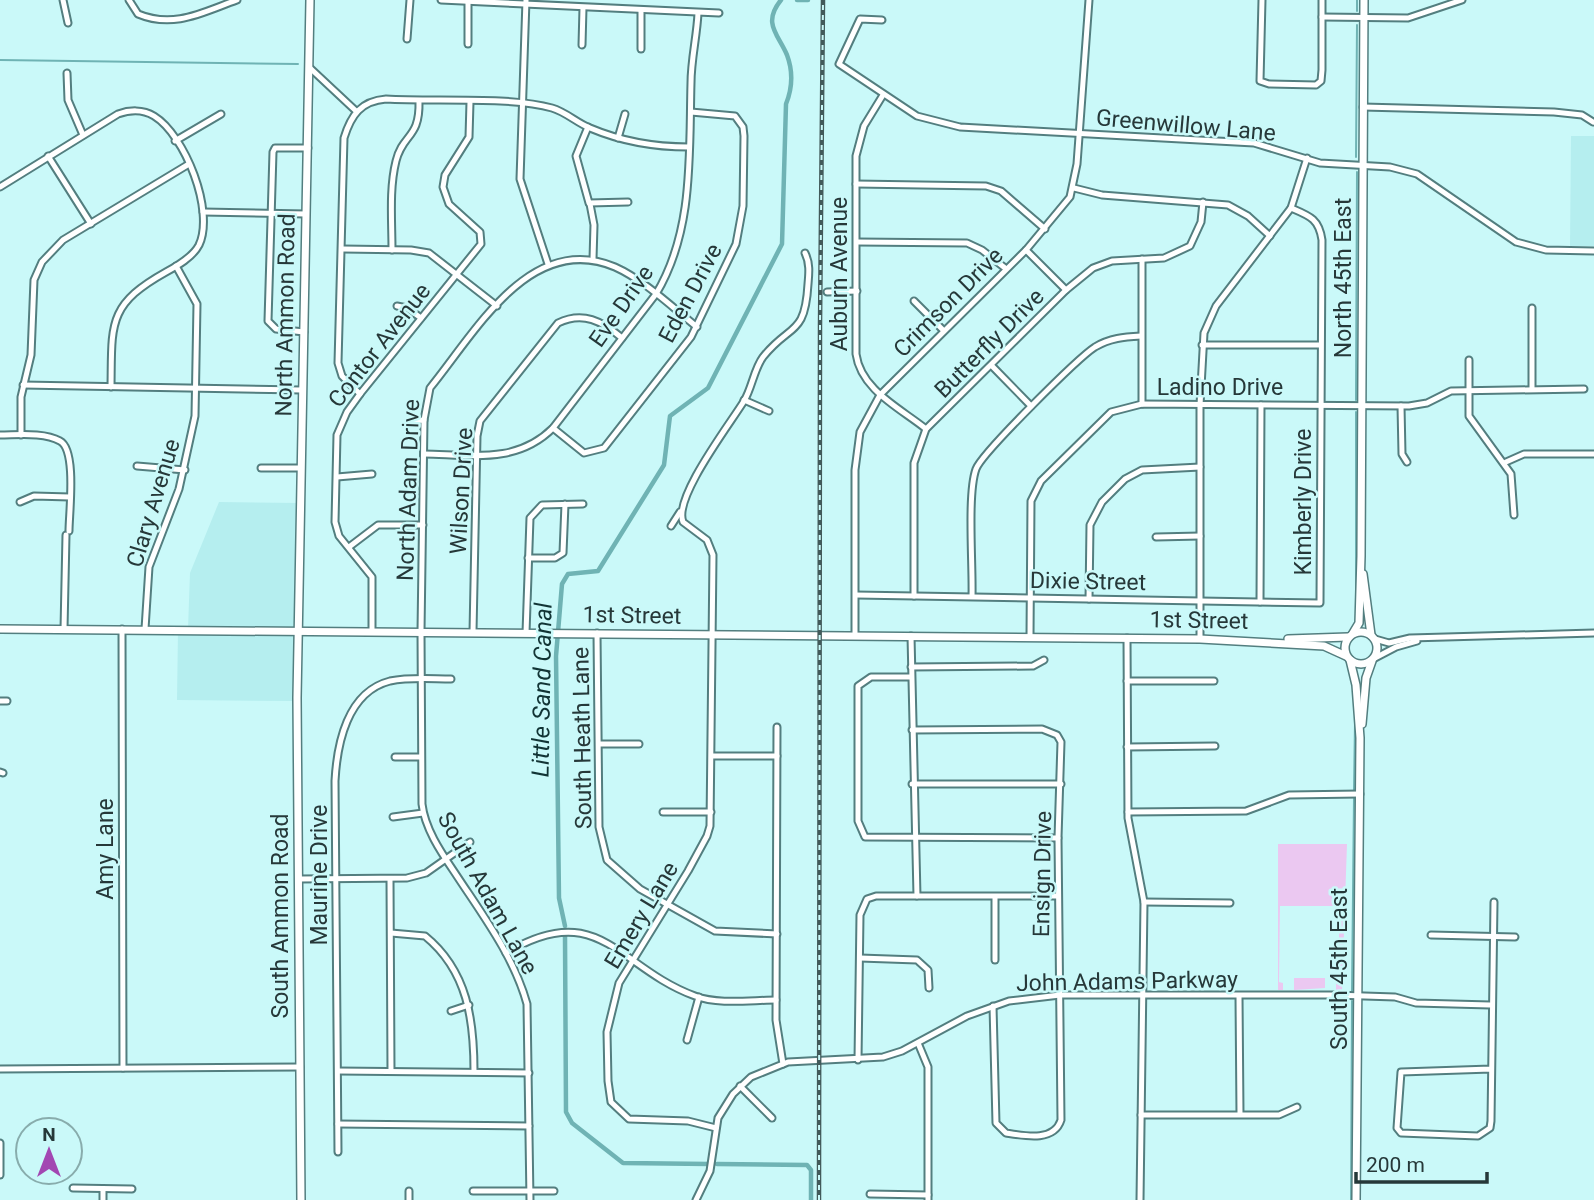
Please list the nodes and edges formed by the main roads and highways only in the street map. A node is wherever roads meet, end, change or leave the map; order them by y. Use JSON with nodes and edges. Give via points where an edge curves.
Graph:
{"nodes":[{"id":1,"x":310,"y":0,"type":"edge"},
{"id":2,"x":1364,"y":0,"type":"edge"},
{"id":3,"x":1362,"y":556,"type":"junction"},
{"id":4,"x":0,"y":629,"type":"edge"},
{"id":5,"x":298,"y":631,"type":"junction"},
{"id":6,"x":1351,"y":635,"type":"junction"},
{"id":7,"x":1373,"y":637,"type":"junction"},
{"id":8,"x":1263,"y":640,"type":"junction"},
{"id":9,"x":1348,"y":658,"type":"junction"},
{"id":10,"x":1373,"y":659,"type":"junction"},
{"id":11,"x":1360,"y":738,"type":"junction"},
{"id":12,"x":301,"y":1200,"type":"edge"},
{"id":13,"x":1356,"y":1200,"type":"edge"}],
"edges":[{"from":1,"to":5,"type":"main road","name":"North Ammon Road"},
{"from":2,"to":3,"type":"main road","name":"North 45th East"},
{"from":3,"to":6,"type":"main road","name":"North 45th East","via":[[1359,623]]},
{"from":3,"to":7,"type":"main road","name":"North 45th East"},
{"from":4,"to":5,"type":"main road","name":"1st Street"},
{"from":5,"to":8,"type":"main road","name":"1st Street"},
{"from":5,"to":12,"type":"main road","name":"South Ammon Road"},
{"from":6,"to":7,"type":"main road"},
{"from":6,"to":8,"type":"main road"},
{"from":6,"to":9,"type":"main road","via":[[1345,645]]},
{"from":7,"to":10,"type":"main road","via":[[1378,649]]},
{"from":8,"to":9,"type":"main road","via":[[1332,647]]},
{"from":9,"to":10,"type":"main road","via":[[1359,665]]},
{"from":9,"to":11,"type":"main road","name":"South 45th East","via":[[1356,685]]},
{"from":10,"to":11,"type":"main road","name":"South 45th East","via":[[1366,678]]},
{"from":11,"to":13,"type":"main road","name":"South 45th East"}]}
